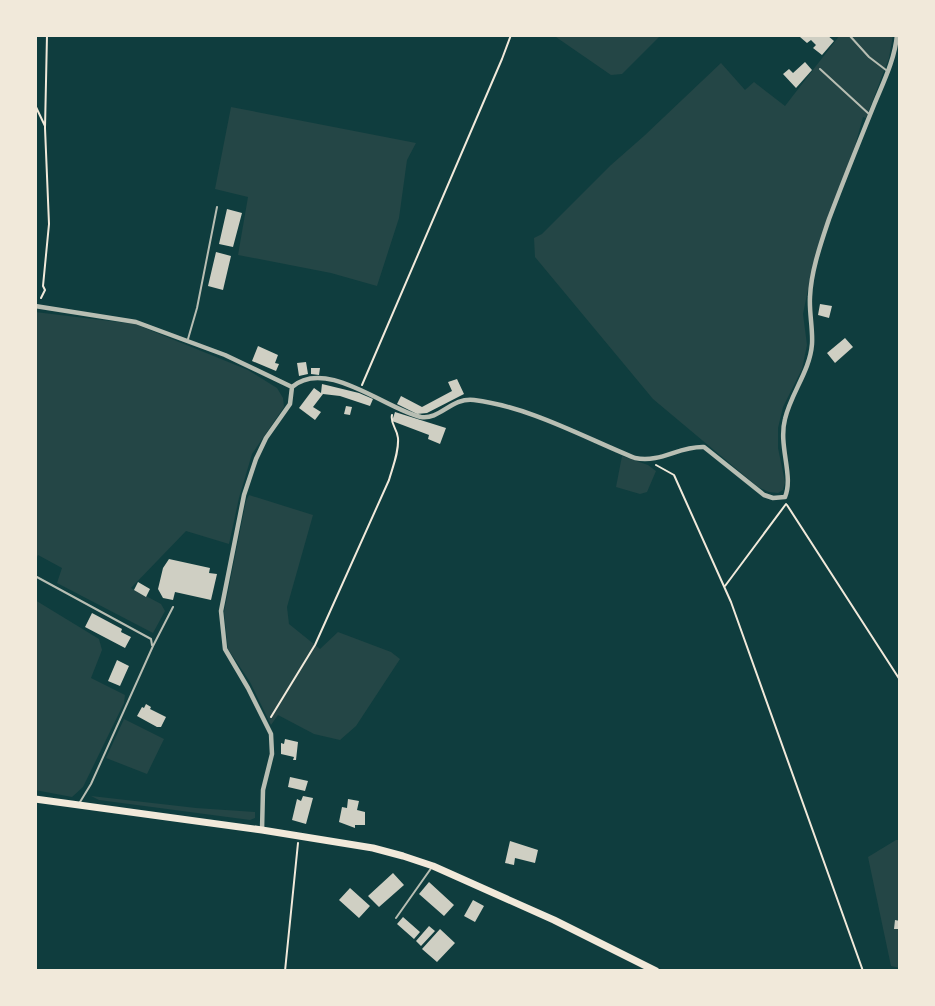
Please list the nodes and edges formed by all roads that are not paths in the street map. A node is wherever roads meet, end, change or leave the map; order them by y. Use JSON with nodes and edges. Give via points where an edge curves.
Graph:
{"nodes":[{"id":1,"x":897,"y":35,"type":"edge"},
{"id":2,"x":850,"y":36,"type":"edge"},
{"id":3,"x":820,"y":69,"type":"dead end"},
{"id":4,"x":887,"y":71,"type":"junction"},
{"id":5,"x":870,"y":115,"type":"junction"},
{"id":6,"x":217,"y":207,"type":"dead end"},
{"id":7,"x":35,"y":306,"type":"edge"},
{"id":8,"x":188,"y":340,"type":"junction"},
{"id":9,"x":292,"y":387,"type":"junction"},
{"id":10,"x":35,"y":576,"type":"edge"},
{"id":11,"x":173,"y":607,"type":"dead end"},
{"id":12,"x":153,"y":646,"type":"junction"},
{"id":13,"x":35,"y":799,"type":"edge"},
{"id":14,"x":77,"y":805,"type":"junction"},
{"id":15,"x":262,"y":830,"type":"junction"},
{"id":16,"x":433,"y":866,"type":"junction"},
{"id":17,"x":396,"y":918,"type":"dead end"},
{"id":18,"x":656,"y":971,"type":"edge"}],
"edges":[{"from":1,"to":4,"type":"street"},
{"from":2,"to":4,"type":"lane"},
{"from":3,"to":5,"type":"lane"},
{"from":4,"to":5,"type":"street"},
{"from":5,"to":9,"type":"street","via":[[829,219],[813,278],[812,344],[782,431],[789,483],[785,500],[764,495],[704,447],[649,460],[635,458],[496,404],[461,399],[430,417],[325,380],[309,378]]},
{"from":6,"to":8,"type":"lane"},
{"from":7,"to":8,"type":"street","via":[[136,321]]},
{"from":8,"to":9,"type":"street"},
{"from":9,"to":15,"type":"street","via":[[290,404],[266,438],[248,483],[221,611],[225,649],[271,734]]},
{"from":10,"to":12,"type":"lane","via":[[151,639]]},
{"from":11,"to":12,"type":"lane"},
{"from":12,"to":14,"type":"lane"},
{"from":13,"to":14,"type":"main road"},
{"from":14,"to":15,"type":"main road"},
{"from":15,"to":16,"type":"main road","via":[[373,848]]},
{"from":16,"to":17,"type":"lane"},
{"from":16,"to":18,"type":"main road"}]}
